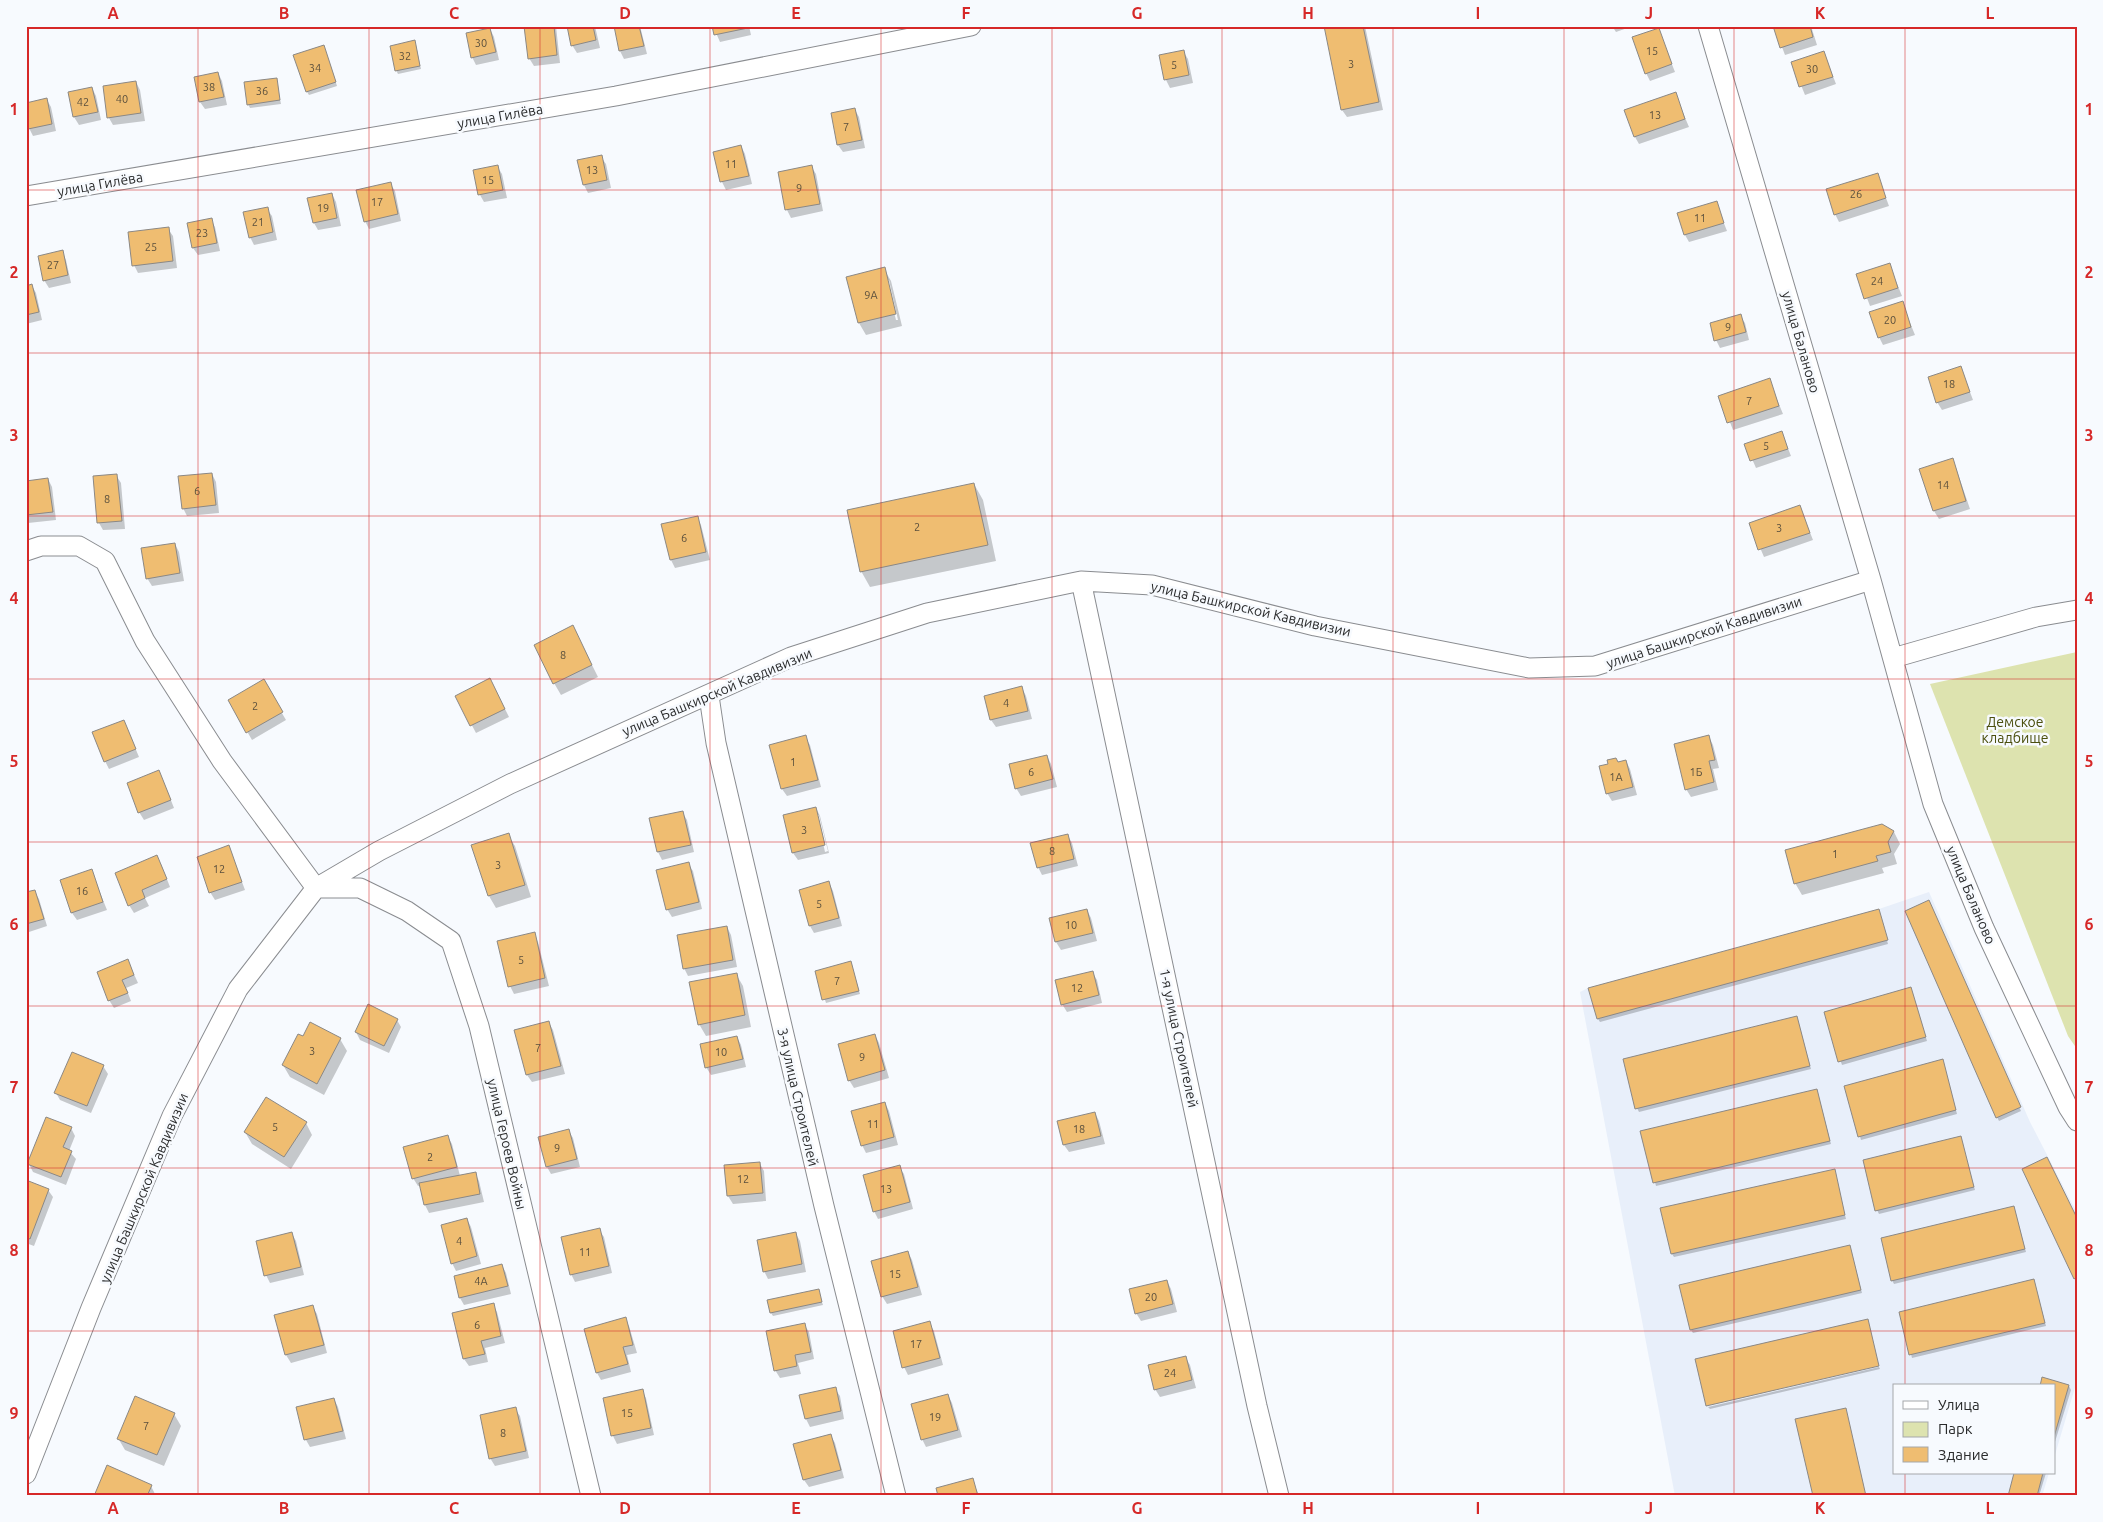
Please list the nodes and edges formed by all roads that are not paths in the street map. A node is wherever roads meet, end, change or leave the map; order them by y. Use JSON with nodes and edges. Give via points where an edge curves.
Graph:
{"nodes":[{"id":1,"x":971,"y":26,"type":"edge"},
{"id":2,"x":1708,"y":26,"type":"edge"},
{"id":3,"x":26,"y":196,"type":"edge"},
{"id":4,"x":26,"y":551,"type":"edge"},
{"id":5,"x":1871,"y":580,"type":"junction"},
{"id":6,"x":1081,"y":581,"type":"junction"},
{"id":7,"x":2077,"y":610,"type":"edge"},
{"id":8,"x":1893,"y":658,"type":"junction"},
{"id":9,"x":709,"y":696,"type":"junction"},
{"id":10,"x":316,"y":888,"type":"junction"},
{"id":11,"x":2077,"y":1121,"type":"edge"},
{"id":12,"x":26,"y":1474,"type":"edge"},
{"id":13,"x":591,"y":1496,"type":"edge"},
{"id":14,"x":896,"y":1496,"type":"edge"},
{"id":15,"x":1279,"y":1496,"type":"edge"}],
"edges":[{"from":1,"to":3,"type":"street","name":"улица Гилёва","via":[[616,96]]},
{"from":2,"to":5,"type":"street","name":"улица Баланово"},
{"from":4,"to":10,"type":"street","via":[[41,546],[80,546],[105,561],[145,641],[222,761]]},
{"from":5,"to":6,"type":"street","name":"улица Башкирской Кавдивизии","via":[[1595,666],[1529,668],[1315,626],[1152,585]]},
{"from":5,"to":8,"type":"street","name":"улица Баланово"},
{"from":6,"to":9,"type":"street","name":"улица Башкирской Кавдивизии","via":[[927,613],[791,658]]},
{"from":6,"to":15,"type":"street","name":"1-я улица Строителей"},
{"from":7,"to":8,"type":"street","via":[[2036,617]]},
{"from":8,"to":11,"type":"street","name":"улица Баланово","via":[[1933,804],[1984,928]]},
{"from":9,"to":10,"type":"street","name":"улица Башкирской Кавдивизии","via":[[510,784]]},
{"from":9,"to":14,"type":"street","name":"3-я улица Строителей","via":[[716,743],[824,1206]]},
{"from":10,"to":12,"type":"street","name":"улица Башкирской Кавдивизии","via":[[238,989],[172,1116]]},
{"from":10,"to":13,"type":"street","name":"улица Героев Войны","via":[[360,888],[407,911],[451,941],[479,1026]]}]}
